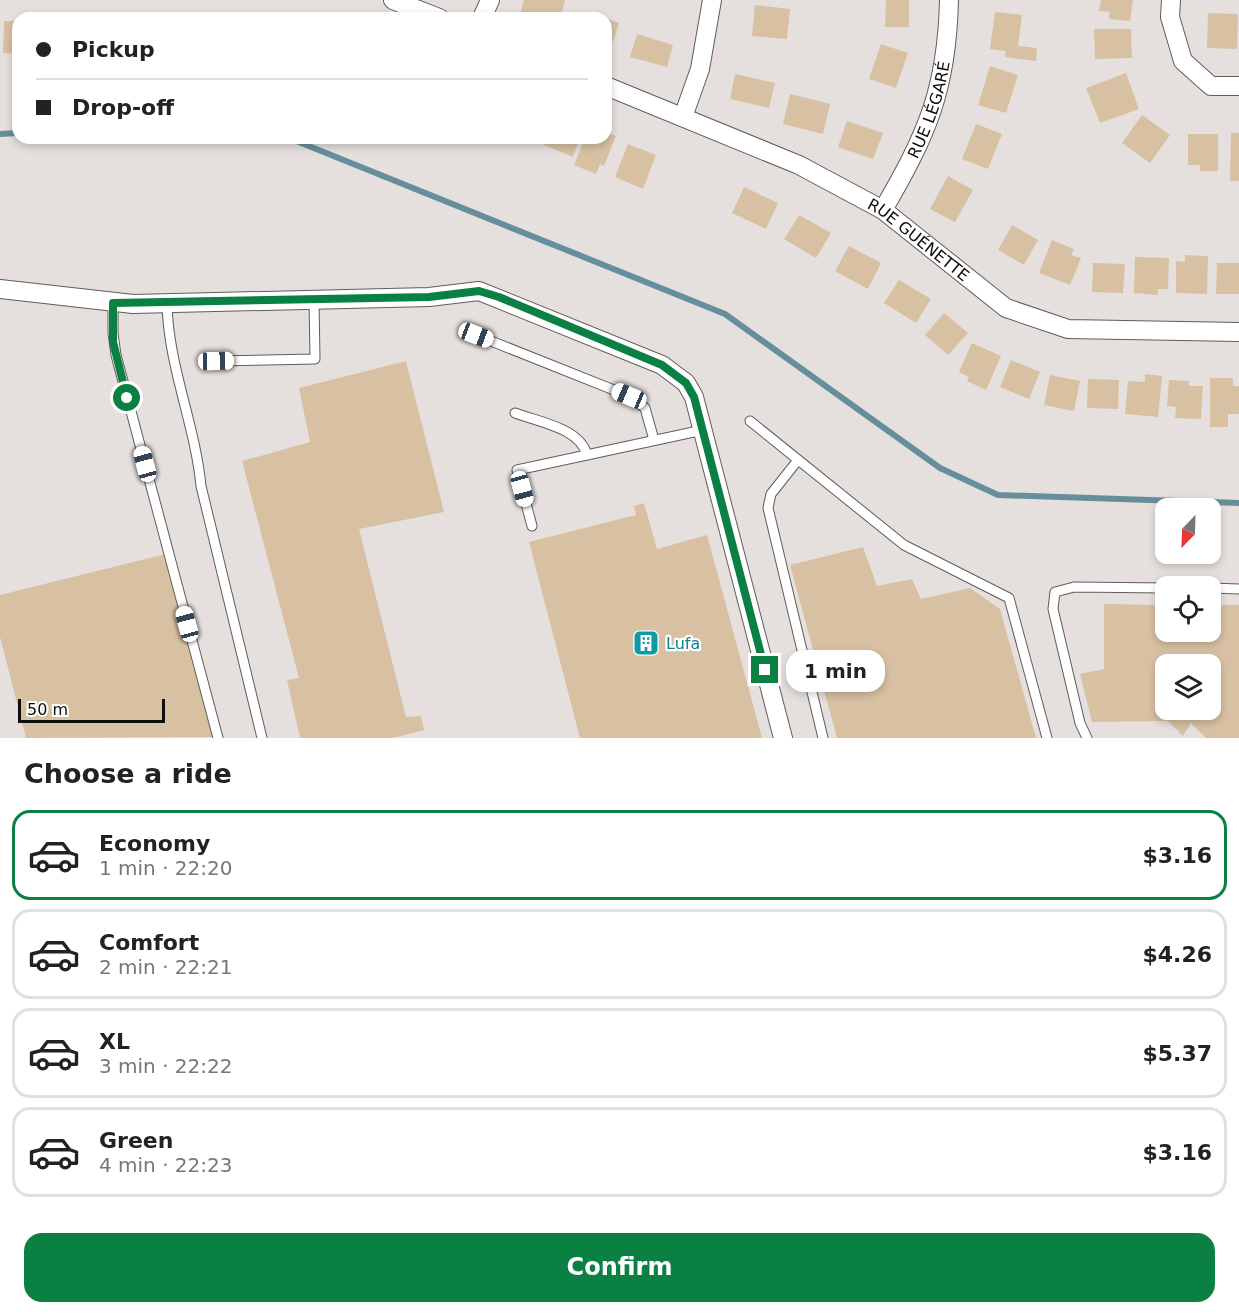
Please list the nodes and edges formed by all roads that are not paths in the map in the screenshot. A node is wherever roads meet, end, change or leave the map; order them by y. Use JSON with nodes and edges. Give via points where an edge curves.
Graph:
{"nodes":[{"id":1,"x":393,"y":0,"type":"edge"},
{"id":2,"x":712,"y":0,"type":"edge"},
{"id":3,"x":949,"y":0,"type":"edge"},
{"id":4,"x":1171,"y":0,"type":"edge"},
{"id":5,"x":437,"y":11,"type":"edge"},
{"id":6,"x":1239,"y":86,"type":"edge"},
{"id":7,"x":612,"y":88,"type":"edge"},
{"id":8,"x":683,"y":117,"type":"junction"},
{"id":9,"x":883,"y":210,"type":"junction"},
{"id":10,"x":0,"y":289,"type":"edge"},
{"id":11,"x":314,"y":300,"type":"junction"},
{"id":12,"x":113,"y":303,"type":"junction"},
{"id":13,"x":167,"y":303,"type":"junction"},
{"id":14,"x":1239,"y":332,"type":"edge"},
{"id":15,"x":476,"y":335,"type":"dead end"},
{"id":16,"x":216,"y":361,"type":"dead end"},
{"id":17,"x":515,"y":413,"type":"dead end"},
{"id":18,"x":750,"y":421,"type":"dead end"},
{"id":19,"x":703,"y":430,"type":"junction"},
{"id":20,"x":654,"y":440,"type":"junction"},
{"id":21,"x":586,"y":455,"type":"junction"},
{"id":22,"x":798,"y":460,"type":"junction"},
{"id":23,"x":532,"y":526,"type":"dead end"},
{"id":24,"x":1155,"y":588,"type":"edge"},
{"id":25,"x":1221,"y":588,"type":"edge"},
{"id":26,"x":1239,"y":589,"type":"edge"},
{"id":27,"x":218,"y":738,"type":"edge"},
{"id":28,"x":262,"y":738,"type":"edge"},
{"id":29,"x":783,"y":738,"type":"edge"},
{"id":30,"x":823,"y":738,"type":"edge"},
{"id":31,"x":1047,"y":738,"type":"edge"},
{"id":32,"x":1088,"y":738,"type":"edge"}],
"edges":[{"from":1,"to":5,"type":"street"},
{"from":2,"to":8,"type":"street","via":[[700,69]]},
{"from":3,"to":9,"type":"street","name":"RUE LÉGARÉ","via":[[947,54],[936,103],[920,146]]},
{"from":4,"to":6,"type":"street","via":[[1170,17],[1183,61],[1211,86]]},
{"from":7,"to":8,"type":"street","name":"RUE GUÉNETTE"},
{"from":8,"to":9,"type":"street","name":"RUE GUÉNETTE","via":[[799,165]]},
{"from":9,"to":14,"type":"street","name":"RUE GUÉNETTE","via":[[1006,308],[1068,329]]},
{"from":10,"to":12,"type":"street"},
{"from":11,"to":13,"type":"street"},
{"from":11,"to":16,"type":"lane","via":[[315,360]]},
{"from":11,"to":19,"type":"street","via":[[429,297],[479,291],[499,297],[633,351],[672,371],[691,390]]},
{"from":12,"to":13,"type":"street"},
{"from":12,"to":27,"type":"lane","via":[[116,355]]},
{"from":13,"to":28,"type":"lane","via":[[169,336],[198,456],[201,486]]},
{"from":15,"to":20,"type":"lane","via":[[629,396],[645,408]]},
{"from":17,"to":21,"type":"lane","via":[[574,436],[583,444]]},
{"from":18,"to":22,"type":"lane"},
{"from":19,"to":20,"type":"lane"},
{"from":19,"to":29,"type":"street"},
{"from":20,"to":21,"type":"lane"},
{"from":21,"to":23,"type":"lane","via":[[517,470]]},
{"from":22,"to":30,"type":"lane","via":[[771,494],[768,508]]},
{"from":22,"to":31,"type":"lane","via":[[916,553],[1009,598]]},
{"from":24,"to":32,"type":"lane","via":[[1074,587],[1055,592],[1053,609],[1080,723]]},
{"from":25,"to":26,"type":"lane"}]}
